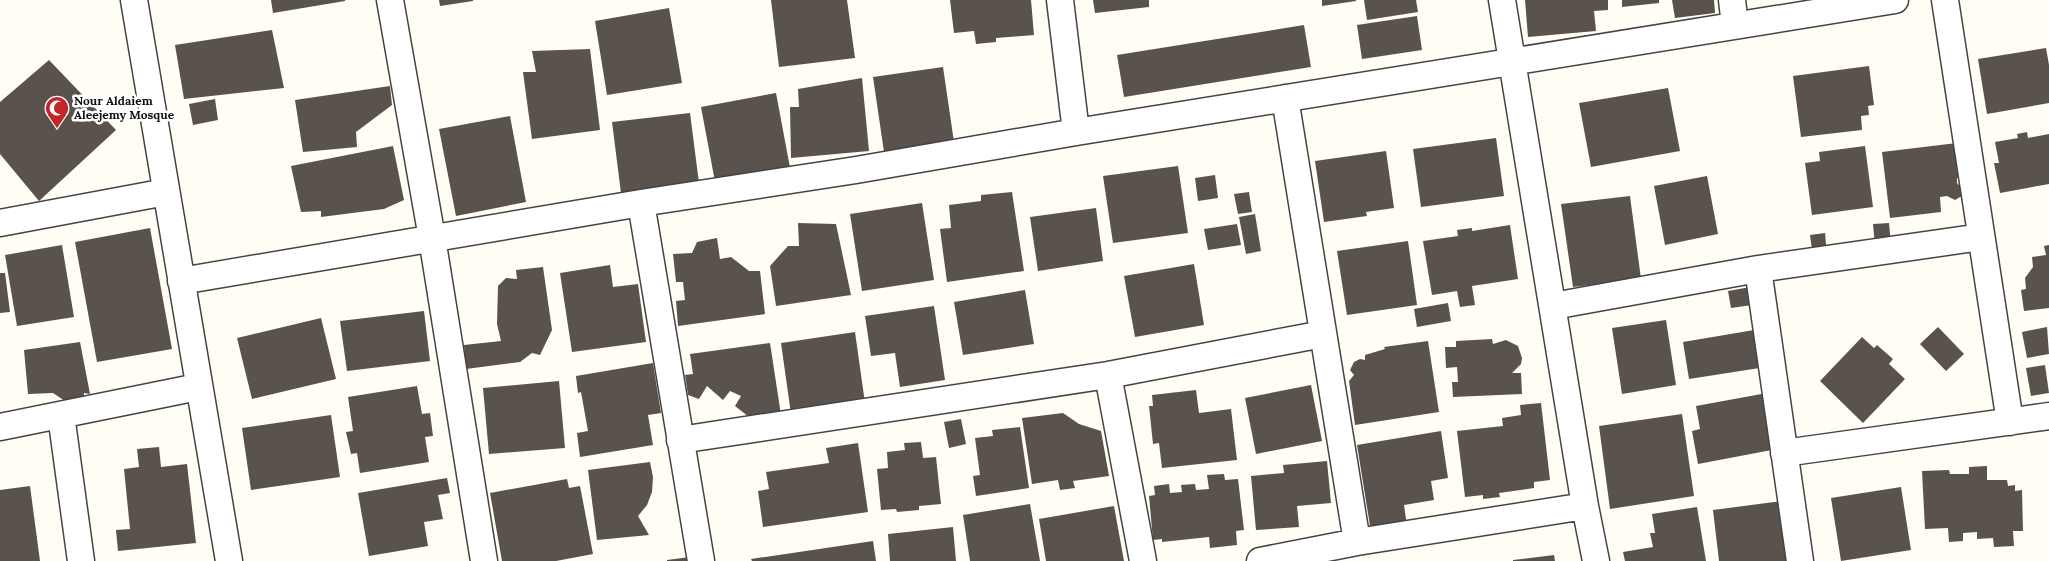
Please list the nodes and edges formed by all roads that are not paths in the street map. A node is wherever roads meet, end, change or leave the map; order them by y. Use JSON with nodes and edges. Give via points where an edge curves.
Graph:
{"nodes":[{"id":1,"x":134,"y":0,"type":"edge"},
{"id":2,"x":390,"y":0,"type":"edge"},
{"id":3,"x":1060,"y":0,"type":"edge"},
{"id":4,"x":1502,"y":0,"type":"edge"},
{"id":5,"x":1895,"y":0,"type":"edge"},
{"id":6,"x":1945,"y":0,"type":"edge"},
{"id":7,"x":1733,"y":12,"type":"edge"},
{"id":8,"x":1513,"y":61,"type":"junction"},
{"id":9,"x":1285,"y":98,"type":"junction"},
{"id":10,"x":1076,"y":132,"type":"junction"},
{"id":11,"x":166,"y":192,"type":"junction"},
{"id":12,"x":641,"y":203,"type":"junction"},
{"id":13,"x":0,"y":223,"type":"edge"},
{"id":14,"x":1981,"y":237,"type":"junction"},
{"id":15,"x":432,"y":238,"type":"junction"},
{"id":16,"x":1758,"y":269,"type":"junction"},
{"id":17,"x":181,"y":281,"type":"junction"},
{"id":18,"x":1553,"y":306,"type":"junction"},
{"id":19,"x":1323,"y":334,"type":"junction"},
{"id":20,"x":1108,"y":375,"type":"junction"},
{"id":21,"x":198,"y":387,"type":"junction"},
{"id":22,"x":61,"y":414,"type":"junction"},
{"id":23,"x":2049,"y":416,"type":"edge"},
{"id":24,"x":2010,"y":422,"type":"junction"},
{"id":25,"x":0,"y":427,"type":"edge"},
{"id":26,"x":680,"y":440,"type":"junction"},
{"id":27,"x":1784,"y":453,"type":"junction"},
{"id":28,"x":1585,"y":506,"type":"junction"},
{"id":29,"x":1357,"y":542,"type":"junction"},
{"id":30,"x":81,"y":561,"type":"edge"},
{"id":31,"x":230,"y":561,"type":"edge"},
{"id":32,"x":484,"y":561,"type":"edge"},
{"id":33,"x":701,"y":561,"type":"edge"},
{"id":34,"x":1142,"y":561,"type":"edge"},
{"id":35,"x":1260,"y":561,"type":"edge"},
{"id":36,"x":1596,"y":561,"type":"edge"},
{"id":37,"x":1800,"y":561,"type":"edge"}],
"edges":[{"from":1,"to":11,"type":"street"},
{"from":2,"to":15,"type":"street"},
{"from":3,"to":10,"type":"street"},
{"from":4,"to":8,"type":"street"},
{"from":5,"to":7,"type":"street"},
{"from":6,"to":14,"type":"street"},
{"from":7,"to":8,"type":"street"},
{"from":8,"to":9,"type":"street"},
{"from":8,"to":18,"type":"street"},
{"from":9,"to":10,"type":"street"},
{"from":9,"to":19,"type":"street"},
{"from":10,"to":12,"type":"street"},
{"from":11,"to":13,"type":"street"},
{"from":11,"to":17,"type":"street"},
{"from":12,"to":15,"type":"street"},
{"from":12,"to":26,"type":"street"},
{"from":14,"to":16,"type":"street"},
{"from":14,"to":24,"type":"street"},
{"from":15,"to":17,"type":"street"},
{"from":15,"to":32,"type":"street"},
{"from":16,"to":18,"type":"street"},
{"from":16,"to":27,"type":"street"},
{"from":17,"to":21,"type":"street"},
{"from":18,"to":28,"type":"street"},
{"from":19,"to":20,"type":"street"},
{"from":19,"to":29,"type":"street"},
{"from":20,"to":26,"type":"street"},
{"from":20,"to":34,"type":"street"},
{"from":21,"to":22,"type":"street"},
{"from":21,"to":31,"type":"street"},
{"from":22,"to":25,"type":"street"},
{"from":22,"to":30,"type":"street"},
{"from":23,"to":24,"type":"street"},
{"from":24,"to":27,"type":"street"},
{"from":26,"to":33,"type":"street"},
{"from":27,"to":37,"type":"street"},
{"from":28,"to":29,"type":"street"},
{"from":28,"to":36,"type":"street"},
{"from":29,"to":35,"type":"street"}]}
